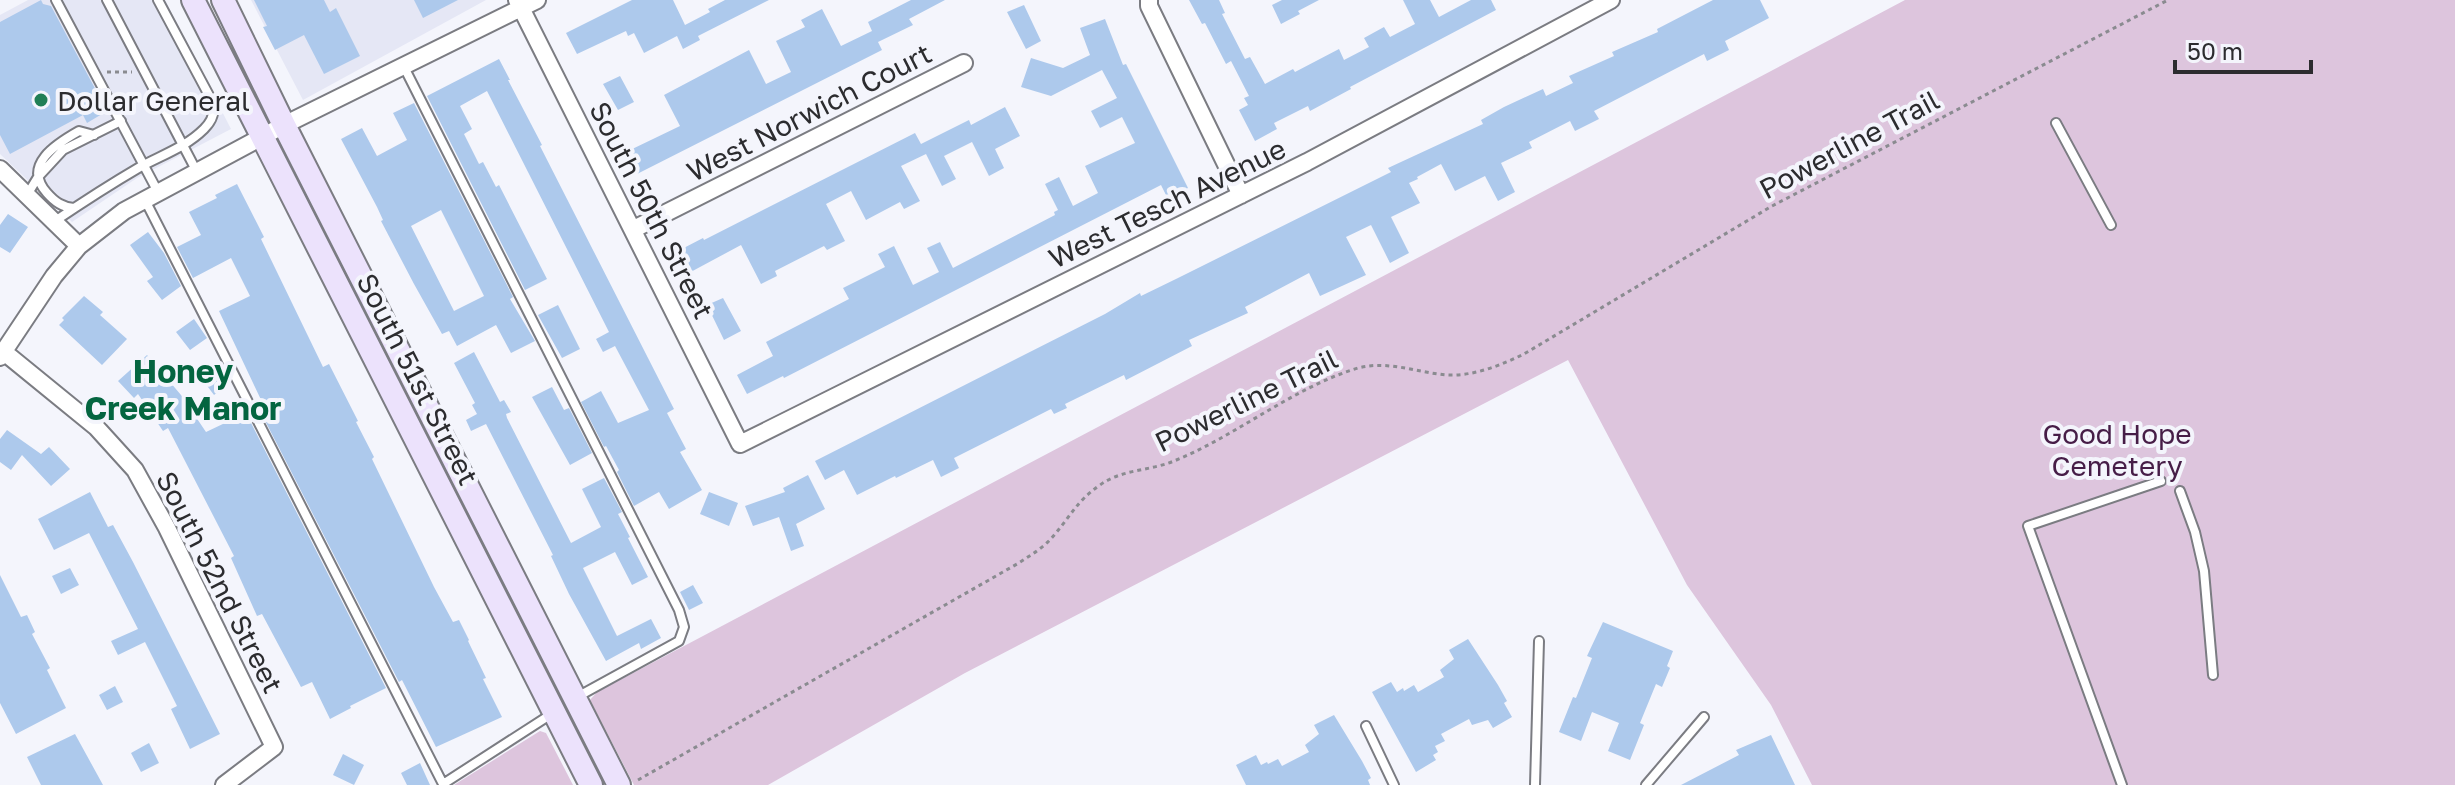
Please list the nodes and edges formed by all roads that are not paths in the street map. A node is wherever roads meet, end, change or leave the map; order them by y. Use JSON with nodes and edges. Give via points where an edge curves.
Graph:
{"nodes":[{"id":1,"x":56,"y":0,"type":"edge"},
{"id":2,"x":107,"y":0,"type":"edge"},
{"id":3,"x":158,"y":0,"type":"edge"},
{"id":4,"x":193,"y":0,"type":"edge"},
{"id":5,"x":223,"y":0,"type":"edge"},
{"id":6,"x":537,"y":0,"type":"edge"},
{"id":7,"x":1611,"y":0,"type":"edge"},
{"id":8,"x":1149,"y":3,"type":"edge"},
{"id":9,"x":519,"y":4,"type":"edge"},
{"id":10,"x":964,"y":63,"type":"dead end"},
{"id":11,"x":404,"y":67,"type":"junction"},
{"id":12,"x":121,"y":121,"type":"junction"},
{"id":13,"x":2056,"y":123,"type":"dead end"},
{"id":14,"x":284,"y":125,"type":"junction"},
{"id":15,"x":261,"y":138,"type":"junction"},
{"id":16,"x":183,"y":146,"type":"junction"},
{"id":17,"x":144,"y":165,"type":"junction"},
{"id":18,"x":0,"y":169,"type":"edge"},
{"id":19,"x":197,"y":172,"type":"junction"},
{"id":20,"x":38,"y":177,"type":"junction"},
{"id":21,"x":27,"y":195,"type":"junction"},
{"id":22,"x":1241,"y":195,"type":"junction"},
{"id":23,"x":152,"y":196,"type":"junction"},
{"id":24,"x":75,"y":208,"type":"junction"},
{"id":25,"x":55,"y":221,"type":"junction"},
{"id":26,"x":2111,"y":225,"type":"dead end"},
{"id":27,"x":634,"y":229,"type":"junction"},
{"id":28,"x":79,"y":246,"type":"junction"},
{"id":29,"x":2,"y":354,"type":"edge"},
{"id":30,"x":740,"y":444,"type":"joint"},
{"id":31,"x":2161,"y":481,"type":"dead end"},
{"id":32,"x":2180,"y":491,"type":"dead end"},
{"id":33,"x":1539,"y":641,"type":"dead end"},
{"id":34,"x":2213,"y":675,"type":"dead end"},
{"id":35,"x":576,"y":697,"type":"junction"},
{"id":36,"x":555,"y":712,"type":"junction"},
{"id":37,"x":1704,"y":717,"type":"dead end"},
{"id":38,"x":1366,"y":726,"type":"dead end"},
{"id":39,"x":224,"y":785,"type":"edge"},
{"id":40,"x":591,"y":785,"type":"edge"},
{"id":41,"x":619,"y":785,"type":"edge"},
{"id":42,"x":1394,"y":785,"type":"edge"},
{"id":43,"x":1535,"y":785,"type":"edge"},
{"id":44,"x":1646,"y":785,"type":"edge"},
{"id":45,"x":2122,"y":785,"type":"edge"}],
"edges":[{"from":1,"to":12,"type":"lane"},
{"from":2,"to":16,"type":"lane"},
{"from":3,"to":16,"type":"lane","via":[[215,109],[205,128]]},
{"from":4,"to":15,"type":"street","name":"South 51st Street"},
{"from":5,"to":14,"type":"street","name":"South 51st Street"},
{"from":6,"to":9,"type":"street"},
{"from":7,"to":22,"type":"street","name":"West Tesch Avenue"},
{"from":8,"to":22,"type":"street"},
{"from":9,"to":11,"type":"street"},
{"from":9,"to":27,"type":"street","name":"South 50th Street"},
{"from":10,"to":27,"type":"street","name":"West Norwich Court"},
{"from":11,"to":14,"type":"street"},
{"from":11,"to":35,"type":"lane","via":[[684,627],[679,641]]},
{"from":12,"to":17,"type":"lane"},
{"from":12,"to":20,"type":"lane","via":[[63,150]]},
{"from":13,"to":26,"type":"lane"},
{"from":14,"to":15,"type":"street"},
{"from":14,"to":35,"type":"street","name":"South 51st Street"},
{"from":15,"to":19,"type":"street"},
{"from":15,"to":36,"type":"street","name":"South 51st Street"},
{"from":16,"to":17,"type":"lane"},
{"from":16,"to":19,"type":"lane"},
{"from":17,"to":23,"type":"lane"},
{"from":17,"to":24,"type":"lane"},
{"from":18,"to":21,"type":"street"},
{"from":19,"to":23,"type":"street"},
{"from":20,"to":21,"type":"lane"},
{"from":20,"to":24,"type":"lane","via":[[54,201]]},
{"from":21,"to":25,"type":"street"},
{"from":22,"to":30,"type":"street","name":"West Tesch Avenue"},
{"from":23,"to":28,"type":"street"},
{"from":23,"to":36,"type":"lane","via":[[443,784]]},
{"from":24,"to":25,"type":"lane"},
{"from":25,"to":28,"type":"street"},
{"from":27,"to":30,"type":"street","name":"South 50th Street"},
{"from":28,"to":29,"type":"street"},
{"from":29,"to":39,"type":"street","name":"South 52nd Street","via":[[96,427],[135,470],[167,528],[274,747]]},
{"from":31,"to":45,"type":"lane","via":[[2028,526]]},
{"from":32,"to":34,"type":"lane","via":[[2204,571]]},
{"from":33,"to":43,"type":"lane"},
{"from":35,"to":36,"type":"street"},
{"from":35,"to":41,"type":"street","name":"South 51st Street"},
{"from":36,"to":40,"type":"street","name":"South 51st Street"},
{"from":37,"to":44,"type":"lane"},
{"from":38,"to":42,"type":"lane"}]}
